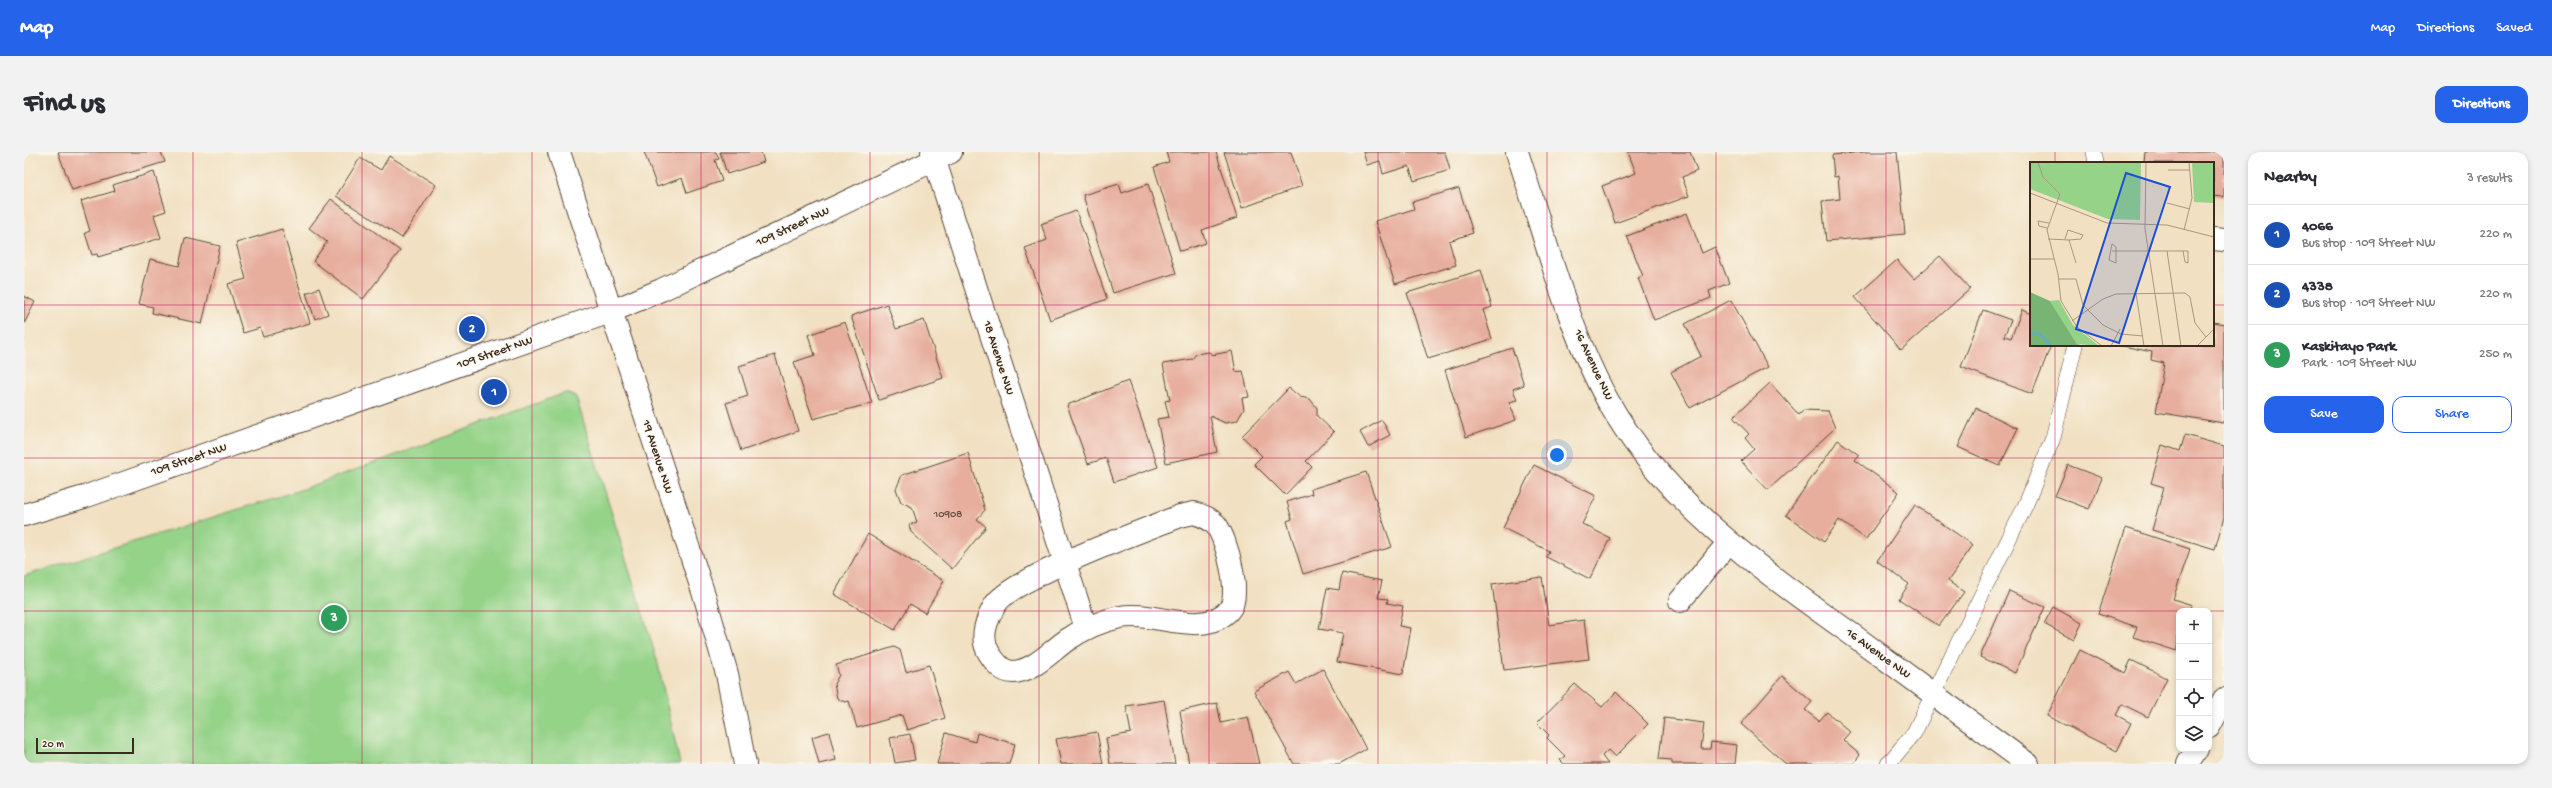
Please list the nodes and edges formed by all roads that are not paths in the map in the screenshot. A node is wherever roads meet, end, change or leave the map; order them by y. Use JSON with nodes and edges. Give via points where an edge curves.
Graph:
{"nodes":[{"id":1,"x":559,"y":152,"type":"edge"},
{"id":2,"x":1517,"y":152,"type":"edge"},
{"id":3,"x":2094,"y":152,"type":"edge"},
{"id":4,"x":939,"y":155,"type":"edge"},
{"id":5,"x":2096,"y":162,"type":"edge"},
{"id":6,"x":2214,"y":239,"type":"edge"},
{"id":7,"x":2224,"y":240,"type":"edge"},
{"id":8,"x":610,"y":312,"type":"junction"},
{"id":9,"x":2075,"y":346,"type":"edge"},
{"id":10,"x":24,"y":515,"type":"edge"},
{"id":11,"x":1729,"y":542,"type":"junction"},
{"id":12,"x":1064,"y":563,"type":"junction"},
{"id":13,"x":1680,"y":601,"type":"dead end"},
{"id":14,"x":1086,"y":628,"type":"junction"},
{"id":15,"x":1934,"y":694,"type":"junction"},
{"id":16,"x":2224,"y":699,"type":"edge"},
{"id":17,"x":2212,"y":721,"type":"edge"},
{"id":18,"x":2195,"y":752,"type":"edge"},
{"id":19,"x":745,"y":764,"type":"edge"},
{"id":20,"x":1888,"y":764,"type":"edge"},
{"id":21,"x":2028,"y":764,"type":"edge"},
{"id":22,"x":2188,"y":764,"type":"edge"}],
"edges":[{"from":1,"to":8,"type":"street","name":"19 Avenue NW"},
{"from":2,"to":11,"type":"street","name":"16 Avenue NW","via":[[1577,334],[1608,401],[1660,477]]},
{"from":3,"to":5,"type":"lane"},
{"from":4,"to":8,"type":"street","name":"109 Street NW","via":[[661,290]]},
{"from":4,"to":12,"type":"street","name":"18 Avenue NW"},
{"from":6,"to":7,"type":"street"},
{"from":8,"to":10,"type":"street","name":"109 Street NW","via":[[92,494]]},
{"from":8,"to":19,"type":"street","name":"19 Avenue NW","via":[[708,609],[727,674]]},
{"from":9,"to":15,"type":"lane","via":[[2053,438],[2026,504]]},
{"from":11,"to":13,"type":"street"},
{"from":11,"to":15,"type":"street","name":"16 Avenue NW","via":[[1782,585]]},
{"from":12,"to":14,"type":"street","name":"18 Avenue NW"},
{"from":12,"to":14,"type":"street","via":[[999,598],[984,630],[987,651],[998,667],[1012,672],[1028,668]]},
{"from":12,"to":14,"type":"street","via":[[1180,516],[1194,513],[1208,518],[1217,526],[1222,540],[1236,586],[1235,603],[1229,611],[1211,621],[1188,622],[1121,616]]},
{"from":15,"to":20,"type":"lane","via":[[1914,733]]},
{"from":15,"to":21,"type":"street","name":"16 Avenue NW"},
{"from":16,"to":17,"type":"street"},
{"from":18,"to":22,"type":"street"}]}
